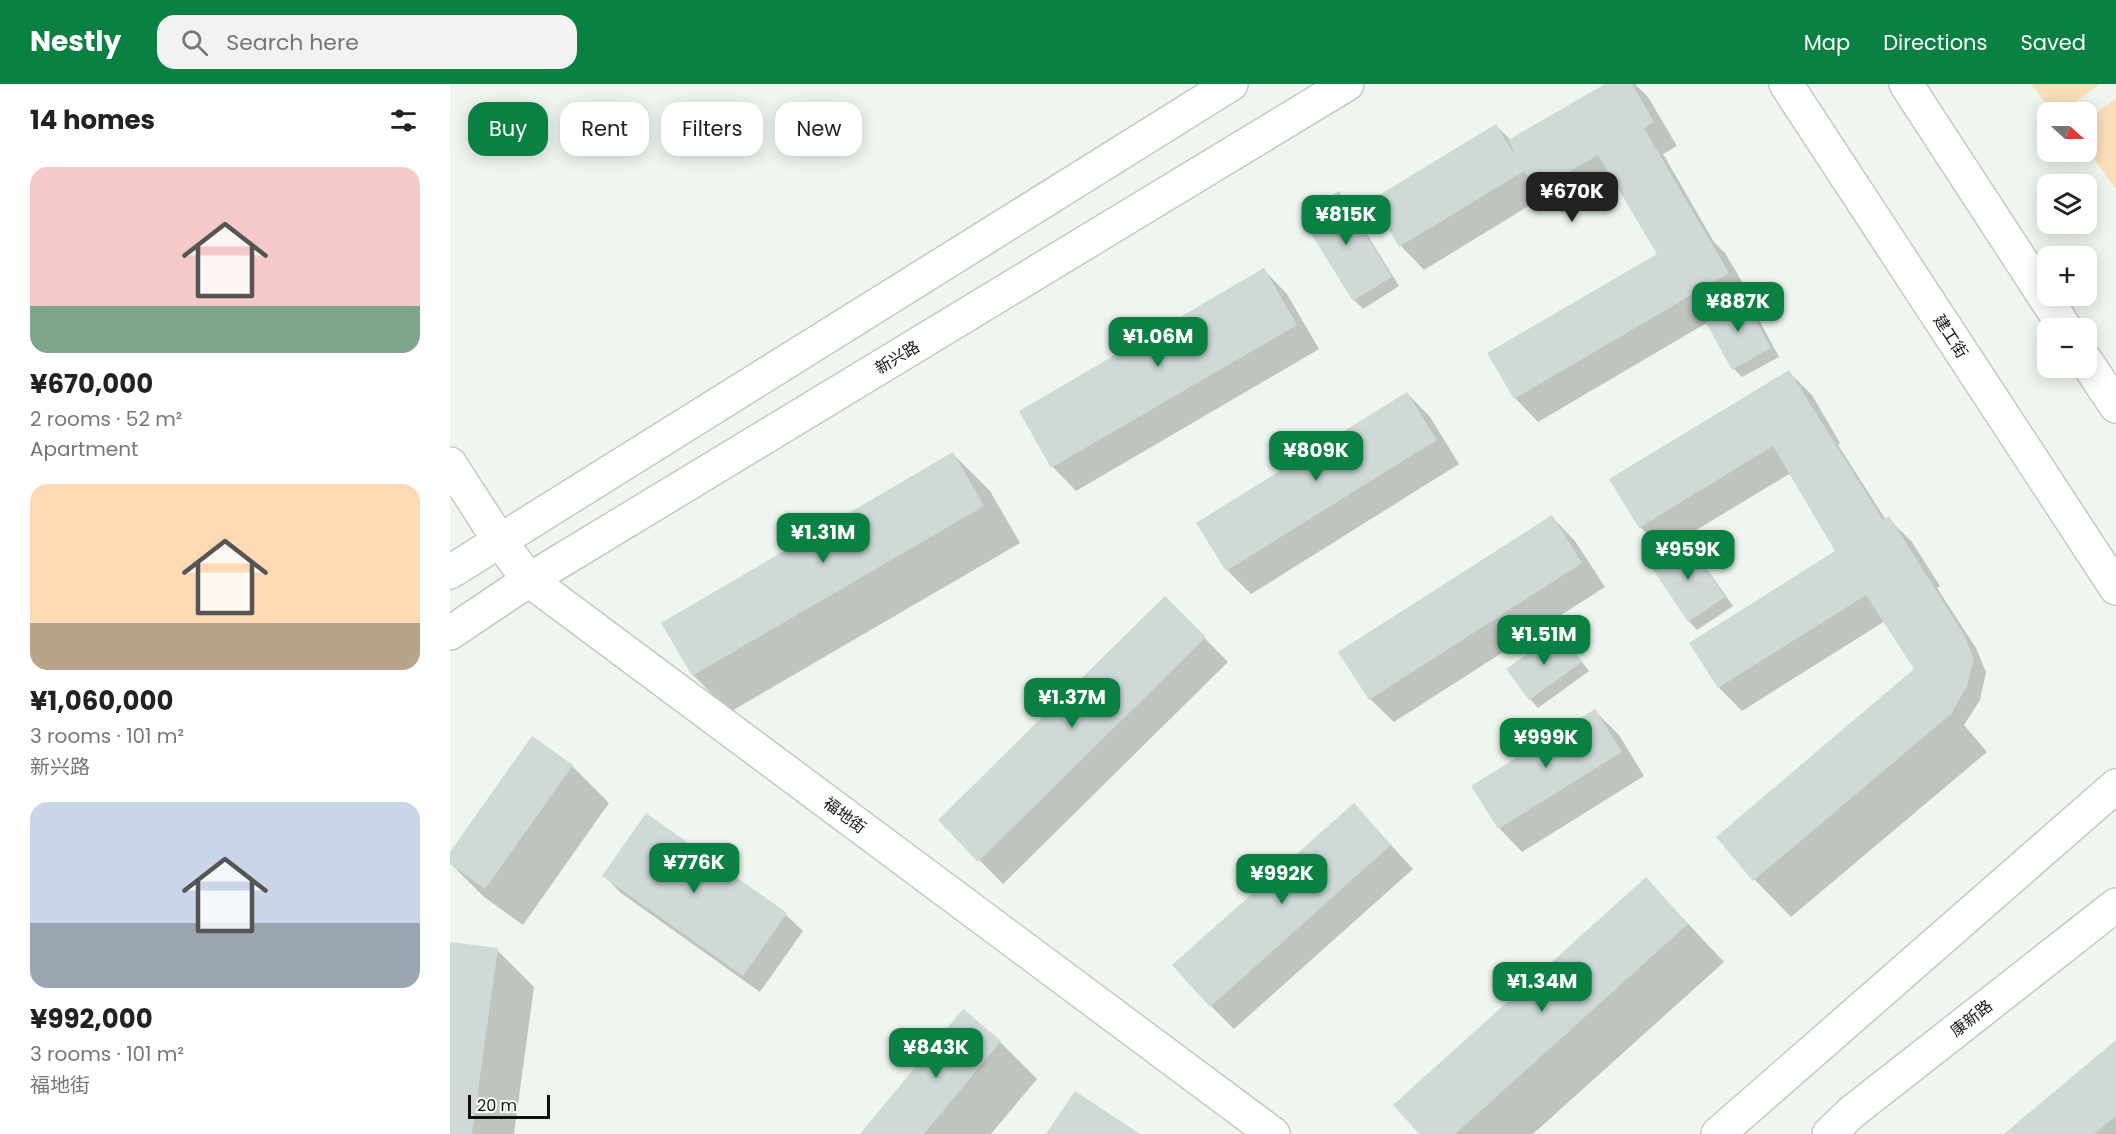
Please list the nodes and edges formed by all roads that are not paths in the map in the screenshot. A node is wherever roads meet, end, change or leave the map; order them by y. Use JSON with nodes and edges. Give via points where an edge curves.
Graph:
{"nodes":[{"id":1,"x":1231,"y":84,"type":"edge"},
{"id":2,"x":1347,"y":84,"type":"edge"},
{"id":3,"x":1786,"y":84,"type":"edge"},
{"id":4,"x":1906,"y":84,"type":"edge"},
{"id":5,"x":2058,"y":318,"type":"edge"},
{"id":6,"x":2097,"y":378,"type":"edge"},
{"id":7,"x":2116,"y":406,"type":"edge"},
{"id":8,"x":450,"y":464,"type":"edge"},
{"id":9,"x":499,"y":540,"type":"junction"},
{"id":10,"x":450,"y":572,"type":"edge"},
{"id":11,"x":529,"y":580,"type":"junction"},
{"id":12,"x":2116,"y":588,"type":"edge"},
{"id":13,"x":450,"y":633,"type":"edge"},
{"id":14,"x":2116,"y":786,"type":"edge"},
{"id":15,"x":2116,"y":905,"type":"edge"},
{"id":16,"x":1273,"y":1134,"type":"edge"},
{"id":17,"x":1718,"y":1134,"type":"edge"},
{"id":18,"x":1829,"y":1134,"type":"edge"}],
"edges":[{"from":1,"to":9,"type":"main road"},
{"from":2,"to":11,"type":"main road","name":"新兴路"},
{"from":3,"to":12,"type":"main road","name":"建工街"},
{"from":4,"to":5,"type":"main road"},
{"from":6,"to":7,"type":"main road"},
{"from":8,"to":9,"type":"main road","name":"福地街"},
{"from":9,"to":10,"type":"main road"},
{"from":9,"to":11,"type":"main road","name":"福地街"},
{"from":11,"to":13,"type":"main road","name":"新兴路"},
{"from":11,"to":16,"type":"main road","name":"福地街"},
{"from":14,"to":17,"type":"main road"},
{"from":15,"to":18,"type":"main road","name":"康新路"}]}
